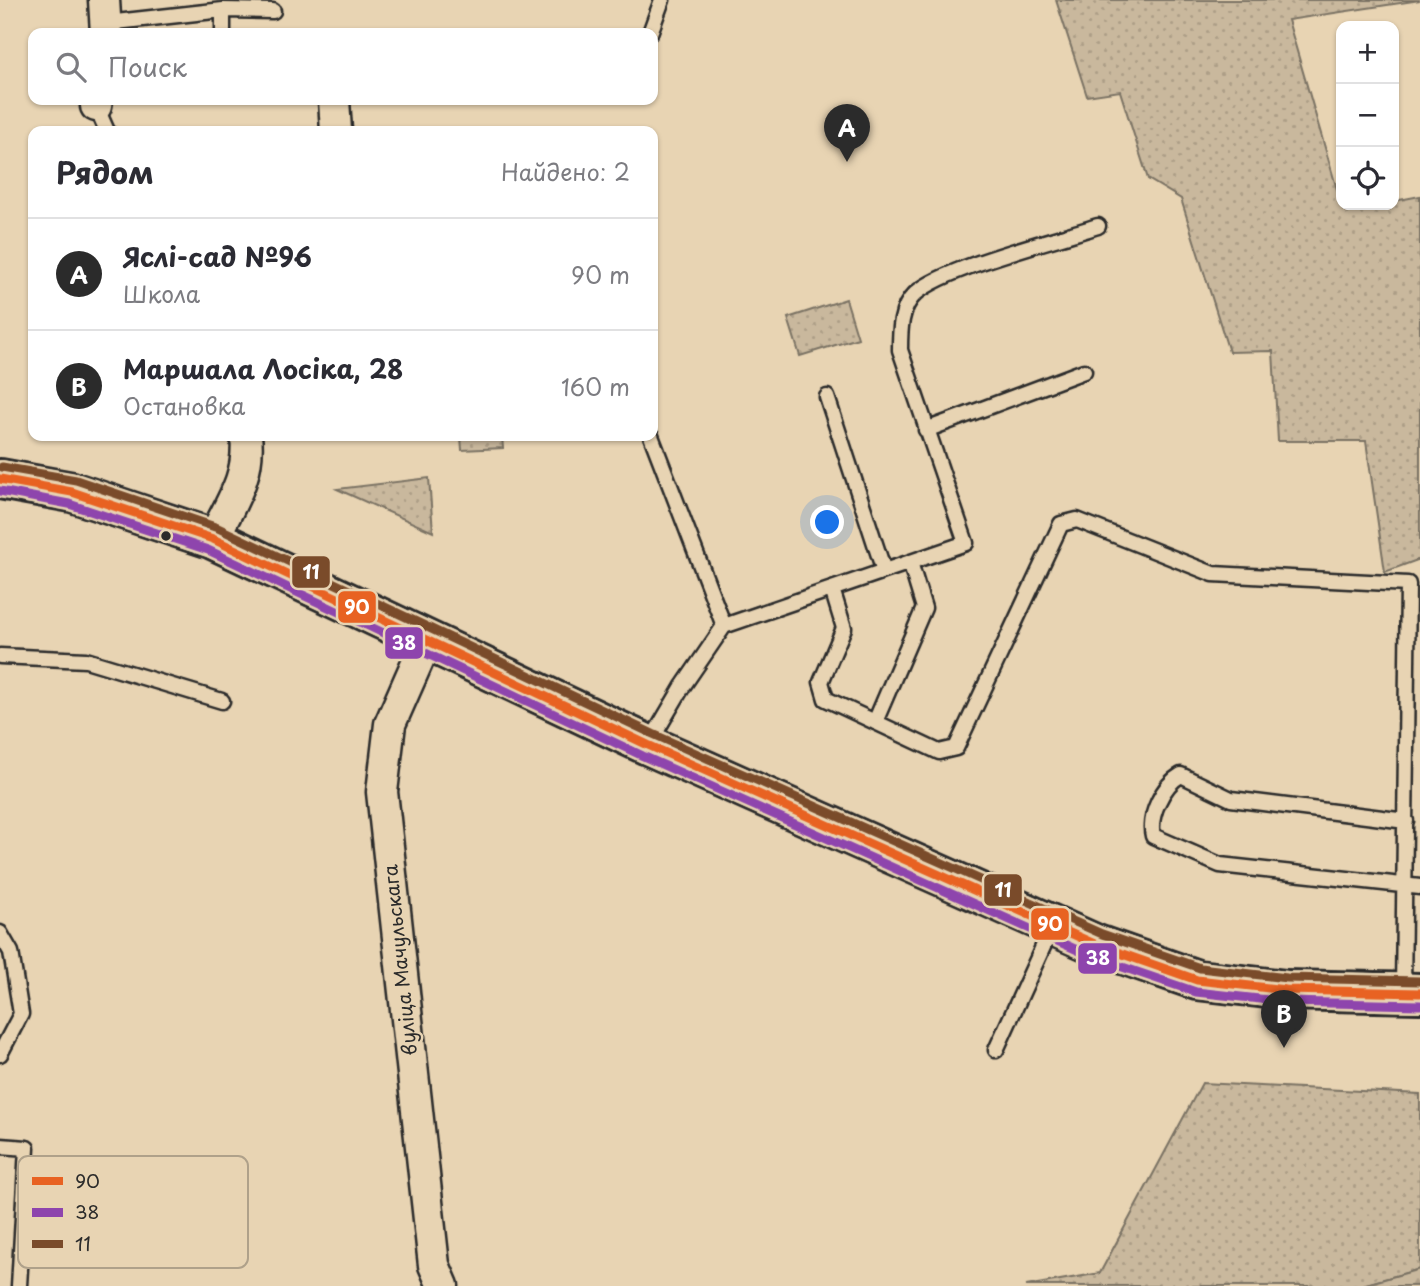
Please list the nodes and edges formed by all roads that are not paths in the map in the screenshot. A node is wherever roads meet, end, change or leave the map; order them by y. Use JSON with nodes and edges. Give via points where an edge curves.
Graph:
{"nodes":[{"id":1,"x":662,"y":0,"type":"edge"},
{"id":2,"x":223,"y":10,"type":"junction"},
{"id":3,"x":273,"y":11,"type":"dead end"},
{"id":4,"x":106,"y":19,"type":"edge"},
{"id":5,"x":223,"y":28,"type":"edge"},
{"id":6,"x":652,"y":28,"type":"edge"},
{"id":7,"x":334,"y":105,"type":"edge"},
{"id":8,"x":336,"y":126,"type":"edge"},
{"id":9,"x":1098,"y":226,"type":"dead end"},
{"id":10,"x":1084,"y":371,"type":"dead end"},
{"id":11,"x":827,"y":397,"type":"dead end"},
{"id":12,"x":926,"y":430,"type":"junction"},
{"id":13,"x":247,"y":441,"type":"edge"},
{"id":14,"x":653,"y":441,"type":"edge"},
{"id":15,"x":0,"y":479,"type":"edge"},
{"id":16,"x":213,"y":539,"type":"junction"},
{"id":17,"x":910,"y":562,"type":"junction"},
{"id":18,"x":884,"y":571,"type":"junction"},
{"id":19,"x":1414,"y":585,"type":"edge"},
{"id":20,"x":832,"y":589,"type":"junction"},
{"id":21,"x":724,"y":626,"type":"junction"},
{"id":22,"x":427,"y":640,"type":"junction"},
{"id":23,"x":0,"y":656,"type":"edge"},
{"id":24,"x":222,"y":701,"type":"dead end"},
{"id":25,"x":874,"y":722,"type":"junction"},
{"id":26,"x":648,"y":745,"type":"junction"},
{"id":27,"x":1414,"y":764,"type":"edge"},
{"id":28,"x":1406,"y":821,"type":"junction"},
{"id":29,"x":1413,"y":887,"type":"edge"},
{"id":30,"x":1052,"y":925,"type":"junction"},
{"id":31,"x":0,"y":933,"type":"edge"},
{"id":32,"x":1411,"y":993,"type":"edge"},
{"id":33,"x":996,"y":1050,"type":"dead end"},
{"id":34,"x":0,"y":1054,"type":"edge"},
{"id":35,"x":0,"y":1146,"type":"edge"},
{"id":36,"x":27,"y":1156,"type":"edge"},
{"id":37,"x":20,"y":1268,"type":"edge"},
{"id":38,"x":19,"y":1286,"type":"edge"},
{"id":39,"x":443,"y":1286,"type":"edge"}],
"edges":[{"from":1,"to":6,"type":"lane"},
{"from":2,"to":3,"type":"lane"},
{"from":2,"to":4,"type":"lane"},
{"from":2,"to":5,"type":"lane"},
{"from":7,"to":8,"type":"street"},
{"from":9,"to":12,"type":"lane","via":[[937,279],[913,296],[900,323],[900,350]]},
{"from":10,"to":12,"type":"lane"},
{"from":11,"to":18,"type":"lane"},
{"from":12,"to":17,"type":"lane","via":[[966,543]]},
{"from":13,"to":16,"type":"street","via":[[249,458],[240,485]]},
{"from":14,"to":21,"type":"lane"},
{"from":15,"to":16,"type":"main road","via":[[72,492]]},
{"from":16,"to":22,"type":"main road"},
{"from":17,"to":18,"type":"lane"},
{"from":17,"to":25,"type":"lane","via":[[924,608]]},
{"from":18,"to":20,"type":"lane"},
{"from":19,"to":25,"type":"lane","via":[[1213,574],[1077,520],[1061,524],[956,748],[939,752]]},
{"from":19,"to":27,"type":"lane"},
{"from":20,"to":21,"type":"lane"},
{"from":20,"to":25,"type":"lane","via":[[844,628],[821,682],[826,699]]},
{"from":21,"to":26,"type":"lane"},
{"from":22,"to":26,"type":"main road"},
{"from":22,"to":39,"type":"street","name":"вуліца Мачульскага","via":[[390,724],[382,792],[435,1265]]},
{"from":23,"to":24,"type":"lane","via":[[86,660]]},
{"from":26,"to":30,"type":"main road"},
{"from":27,"to":28,"type":"lane"},
{"from":28,"to":29,"type":"lane"},
{"from":28,"to":29,"type":"lane","via":[[1231,799],[1181,775],[1168,782],[1150,825],[1153,836],[1220,865]]},
{"from":29,"to":32,"type":"lane"},
{"from":30,"to":32,"type":"main road","via":[[1197,980],[1286,990]]},
{"from":30,"to":33,"type":"lane"},
{"from":31,"to":34,"type":"lane","via":[[11,952],[21,1014]]},
{"from":35,"to":36,"type":"lane","via":[[27,1148]]},
{"from":37,"to":38,"type":"lane"}]}
